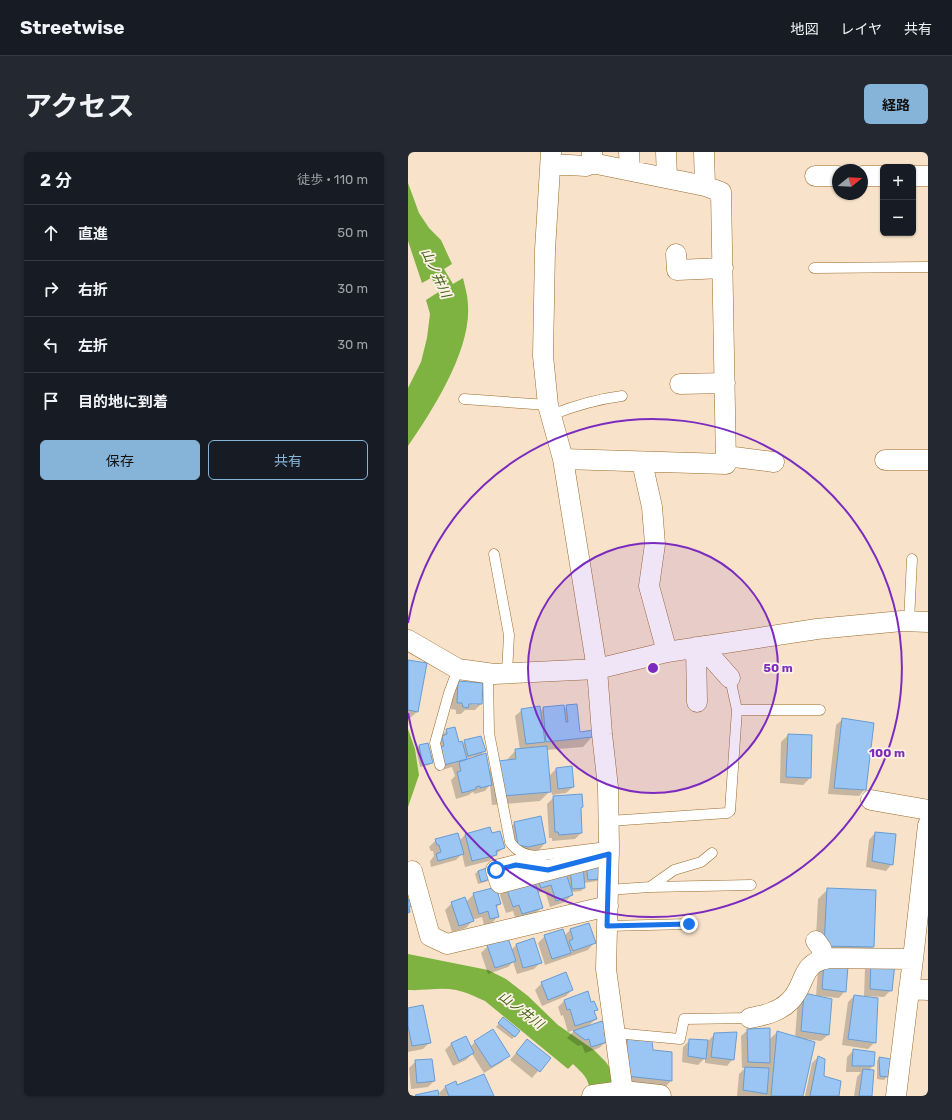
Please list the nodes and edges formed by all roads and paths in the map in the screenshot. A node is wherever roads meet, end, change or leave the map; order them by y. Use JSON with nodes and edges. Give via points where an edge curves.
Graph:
{"nodes":[{"id":1,"x":666,"y":152,"type":"edge"},
{"id":2,"x":704,"y":152,"type":"edge"},
{"id":3,"x":592,"y":157,"type":"edge"},
{"id":4,"x":551,"y":158,"type":"edge"},
{"id":5,"x":629,"y":161,"type":"edge"},
{"id":6,"x":815,"y":176,"type":"dead end"},
{"id":7,"x":832,"y":176,"type":"edge"},
{"id":8,"x":868,"y":176,"type":"edge"},
{"id":9,"x":880,"y":176,"type":"edge"},
{"id":10,"x":916,"y":176,"type":"edge"},
{"id":11,"x":928,"y":176,"type":"edge"},
{"id":12,"x":666,"y":178,"type":"junction"},
{"id":13,"x":705,"y":186,"type":"junction"},
{"id":14,"x":676,"y":254,"type":"dead end"},
{"id":15,"x":723,"y":268,"type":"junction"},
{"id":16,"x":814,"y":268,"type":"dead end"},
{"id":17,"x":928,"y":268,"type":"edge"},
{"id":18,"x":725,"y":383,"type":"junction"},
{"id":19,"x":680,"y":384,"type":"dead end"},
{"id":20,"x":622,"y":396,"type":"dead end"},
{"id":21,"x":464,"y":399,"type":"dead end"},
{"id":22,"x":549,"y":410,"type":"junction"},
{"id":23,"x":726,"y":456,"type":"junction"},
{"id":24,"x":563,"y":459,"type":"junction"},
{"id":25,"x":885,"y":460,"type":"dead end"},
{"id":26,"x":928,"y":460,"type":"edge"},
{"id":27,"x":642,"y":462,"type":"junction"},
{"id":28,"x":774,"y":462,"type":"dead end"},
{"id":29,"x":494,"y":554,"type":"dead end"},
{"id":30,"x":912,"y":559,"type":"dead end"},
{"id":31,"x":918,"y":622,"type":"edge"},
{"id":32,"x":408,"y":640,"type":"edge"},
{"id":33,"x":700,"y":647,"type":"junction"},
{"id":34,"x":666,"y":652,"type":"junction"},
{"id":35,"x":458,"y":669,"type":"junction"},
{"id":36,"x":597,"y":669,"type":"junction"},
{"id":37,"x":498,"y":673,"type":"junction"},
{"id":38,"x":730,"y":678,"type":"joint"},
{"id":39,"x":697,"y":702,"type":"dead end"},
{"id":40,"x":737,"y":710,"type":"junction"},
{"id":41,"x":820,"y":710,"type":"dead end"},
{"id":42,"x":440,"y":765,"type":"dead end"},
{"id":43,"x":871,"y":800,"type":"dead end"},
{"id":44,"x":928,"y":810,"type":"edge"},
{"id":45,"x":609,"y":821,"type":"junction"},
{"id":46,"x":928,"y":825,"type":"edge"},
{"id":47,"x":609,"y":850,"type":"junction"},
{"id":48,"x":712,"y":853,"type":"dead end"},
{"id":49,"x":548,"y":870,"type":"dead end"},
{"id":50,"x":412,"y":871,"type":"dead end"},
{"id":51,"x":925,"y":876,"type":"edge"},
{"id":52,"x":751,"y":885,"type":"dead end"},
{"id":53,"x":650,"y":887,"type":"junction"},
{"id":54,"x":608,"y":898,"type":"junction"},
{"id":55,"x":923,"y":917,"type":"edge"},
{"id":56,"x":689,"y":924,"type":"dead end"},
{"id":57,"x":607,"y":926,"type":"junction"},
{"id":58,"x":816,"y":941,"type":"dead end"},
{"id":59,"x":826,"y":959,"type":"junction"},
{"id":60,"x":913,"y":959,"type":"junction"},
{"id":61,"x":919,"y":989,"type":"edge"},
{"id":62,"x":750,"y":1018,"type":"joint"},
{"id":63,"x":615,"y":1033,"type":"junction"},
{"id":64,"x":622,"y":1094,"type":"edge"},
{"id":65,"x":593,"y":1096,"type":"edge"},
{"id":66,"x":660,"y":1096,"type":"edge"},
{"id":67,"x":896,"y":1096,"type":"edge"}],
"edges":[{"from":1,"to":12,"type":"street"},
{"from":2,"to":13,"type":"street"},
{"from":3,"to":4,"type":"street","via":[[586,166]]},
{"from":3,"to":5,"type":"street"},
{"from":4,"to":22,"type":"street","via":[[545,250],[544,356]]},
{"from":5,"to":12,"type":"street"},
{"from":6,"to":7,"type":"street"},
{"from":8,"to":9,"type":"street"},
{"from":10,"to":11,"type":"street"},
{"from":12,"to":13,"type":"street"},
{"from":13,"to":15,"type":"street","via":[[721,192]]},
{"from":14,"to":15,"type":"street","via":[[677,270]]},
{"from":15,"to":18,"type":"street"},
{"from":16,"to":17,"type":"lane"},
{"from":18,"to":19,"type":"street"},
{"from":18,"to":23,"type":"street"},
{"from":20,"to":22,"type":"lane"},
{"from":21,"to":22,"type":"lane"},
{"from":22,"to":24,"type":"street"},
{"from":23,"to":27,"type":"street","via":[[726,464]]},
{"from":23,"to":28,"type":"street"},
{"from":24,"to":27,"type":"street"},
{"from":24,"to":36,"type":"street"},
{"from":25,"to":26,"type":"street"},
{"from":27,"to":34,"type":"street","via":[[652,507],[655,544],[649,586]]},
{"from":29,"to":37,"type":"lane","via":[[509,635]]},
{"from":30,"to":31,"type":"lane"},
{"from":31,"to":33,"type":"street","via":[[817,629]]},
{"from":32,"to":35,"type":"street"},
{"from":33,"to":34,"type":"street"},
{"from":33,"to":38,"type":"street"},
{"from":33,"to":39,"type":"street"},
{"from":34,"to":36,"type":"street"},
{"from":35,"to":37,"type":"street"},
{"from":35,"to":42,"type":"lane","via":[[435,743]]},
{"from":36,"to":37,"type":"street"},
{"from":36,"to":45,"type":"street"},
{"from":37,"to":47,"type":"lane","via":[[489,733],[510,842],[515,850],[534,856]]},
{"from":38,"to":40,"type":"lane"},
{"from":40,"to":41,"type":"lane"},
{"from":40,"to":45,"type":"lane","via":[[730,811],[727,814]]},
{"from":43,"to":44,"type":"street"},
{"from":45,"to":47,"type":"street"},
{"from":46,"to":51,"type":"street"},
{"from":47,"to":49,"type":"street"},
{"from":47,"to":54,"type":"street"},
{"from":48,"to":53,"type":"lane","via":[[701,862],[674,870]]},
{"from":50,"to":54,"type":"street","via":[[430,936],[447,944]]},
{"from":51,"to":55,"type":"street"},
{"from":52,"to":53,"type":"lane"},
{"from":53,"to":54,"type":"lane"},
{"from":54,"to":57,"type":"street"},
{"from":55,"to":60,"type":"street"},
{"from":56,"to":57,"type":"lane"},
{"from":57,"to":63,"type":"street","via":[[606,969]]},
{"from":58,"to":59,"type":"street"},
{"from":59,"to":60,"type":"street"},
{"from":59,"to":62,"type":"street","via":[[820,959],[806,971],[796,995],[789,1002],[774,1013]]},
{"from":60,"to":61,"type":"street"},
{"from":61,"to":67,"type":"street"},
{"from":62,"to":63,"type":"lane","via":[[684,1019],[680,1039]]},
{"from":63,"to":64,"type":"street"},
{"from":64,"to":65,"type":"main road"},
{"from":64,"to":66,"type":"main road"}]}
